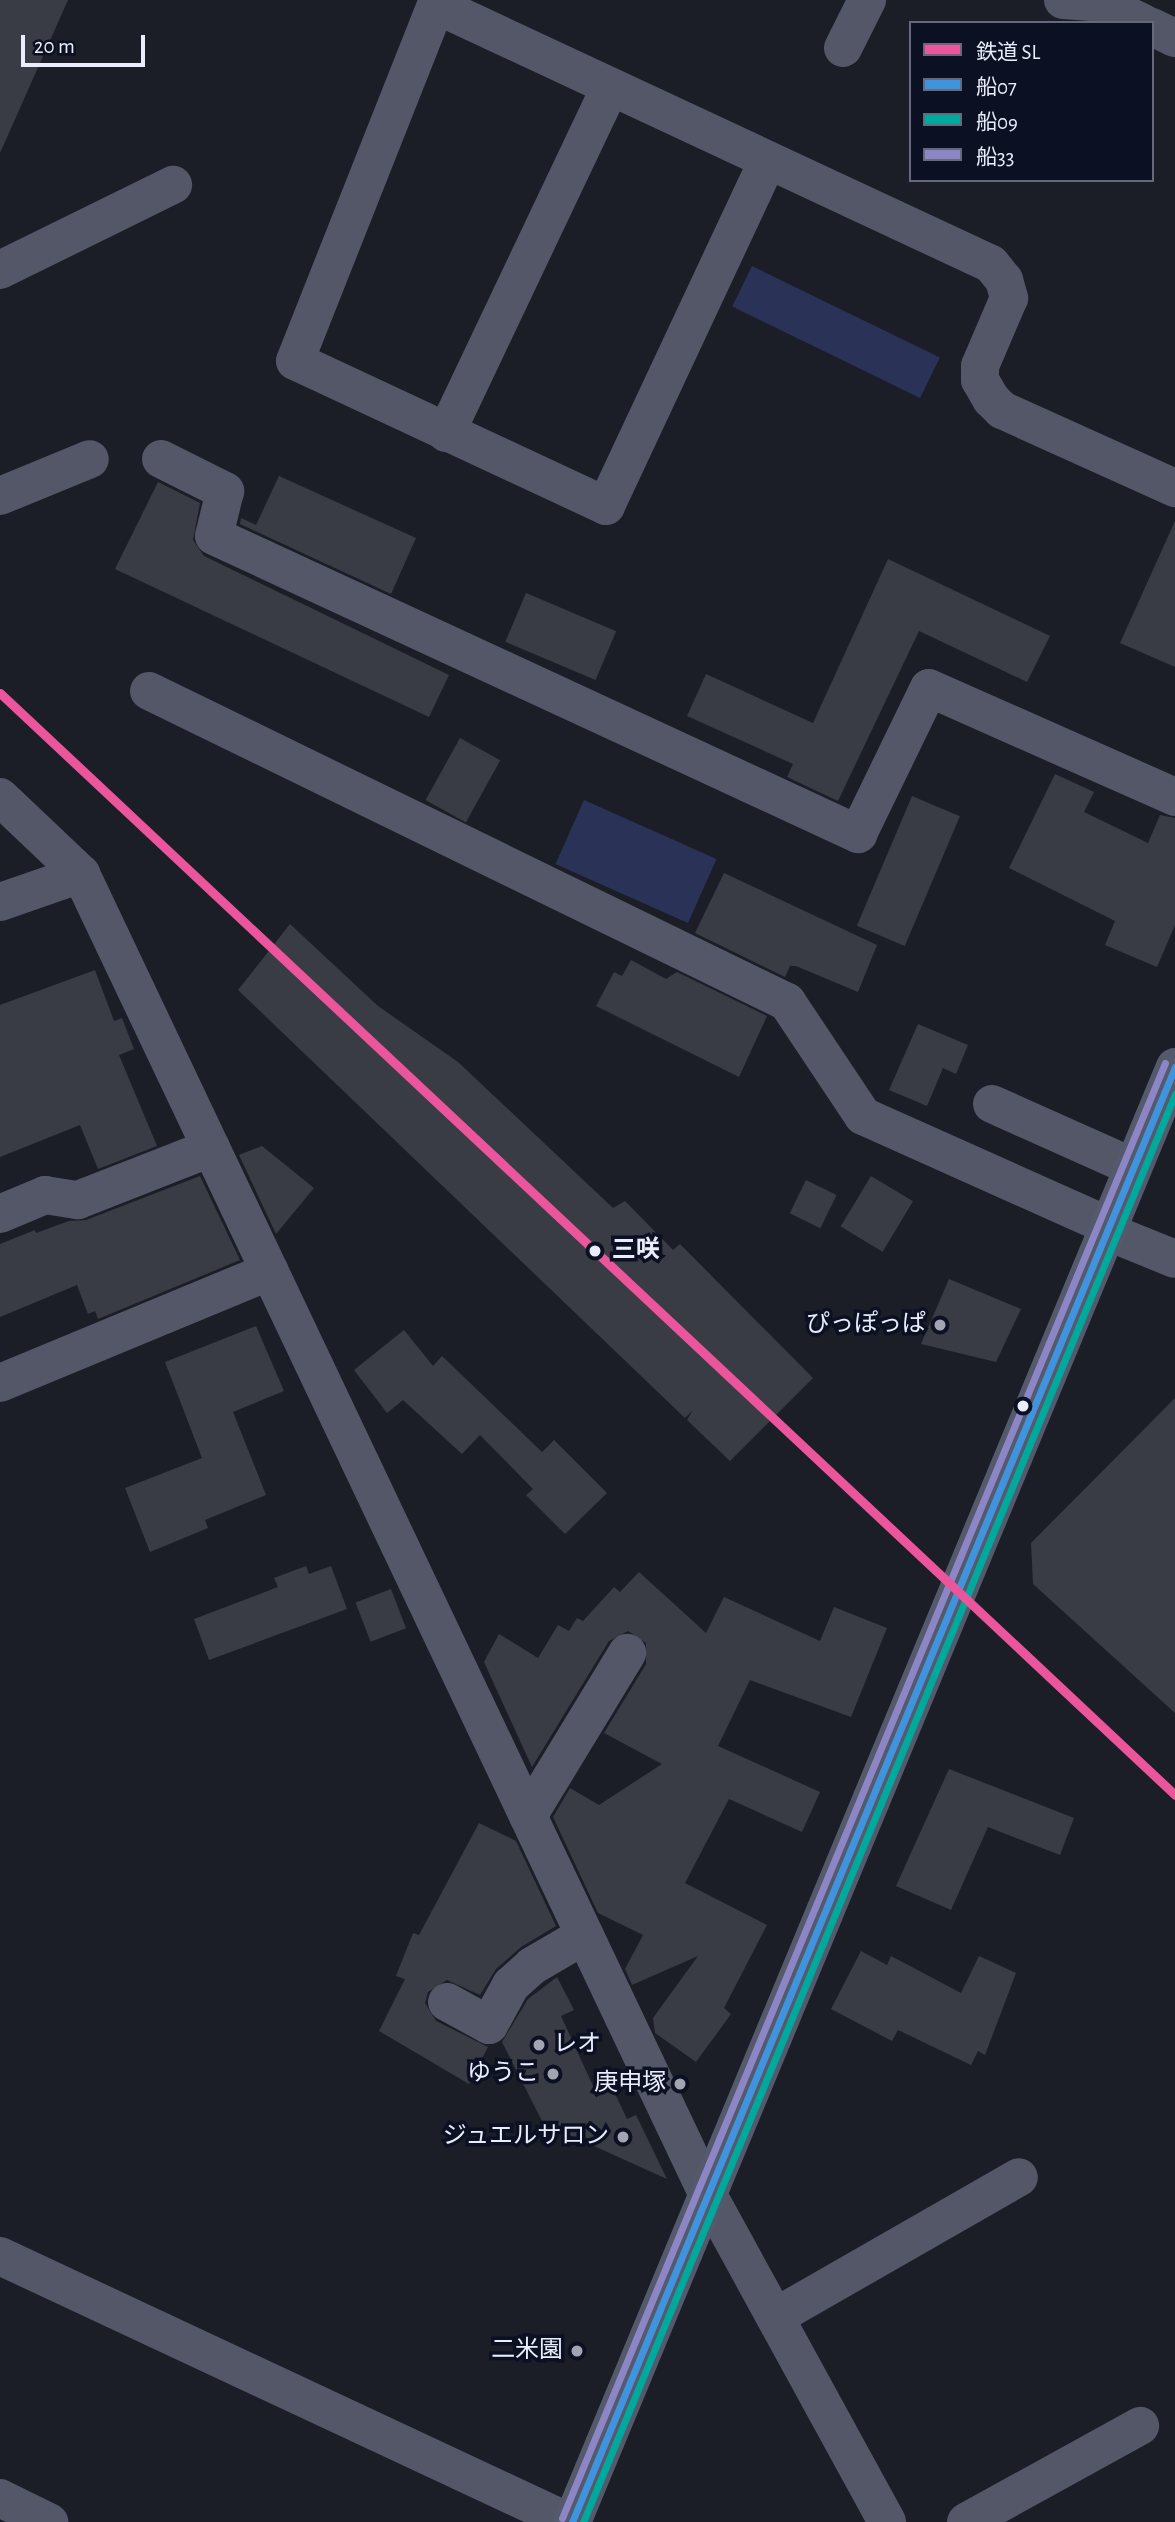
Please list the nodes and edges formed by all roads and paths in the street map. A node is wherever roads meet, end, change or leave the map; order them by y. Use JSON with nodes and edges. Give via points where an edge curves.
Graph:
{"nodes":[{"id":1,"x":867,"y":0,"type":"edge"},
{"id":2,"x":1063,"y":0,"type":"edge"},
{"id":3,"x":1149,"y":21,"type":"edge"},
{"id":4,"x":844,"y":48,"type":"dead end"},
{"id":5,"x":610,"y":87,"type":"junction"},
{"id":6,"x":767,"y":162,"type":"junction"},
{"id":7,"x":173,"y":185,"type":"dead end"},
{"id":8,"x":0,"y":270,"type":"edge"},
{"id":9,"x":446,"y":433,"type":"junction"},
{"id":10,"x":161,"y":458,"type":"dead end"},
{"id":11,"x":90,"y":459,"type":"dead end"},
{"id":12,"x":1175,"y":488,"type":"edge"},
{"id":13,"x":0,"y":496,"type":"edge"},
{"id":14,"x":149,"y":691,"type":"dead end"},
{"id":15,"x":0,"y":797,"type":"edge"},
{"id":16,"x":1175,"y":797,"type":"edge"},
{"id":17,"x":81,"y":874,"type":"junction"},
{"id":18,"x":0,"y":902,"type":"edge"},
{"id":19,"x":1175,"y":1067,"type":"edge"},
{"id":20,"x":992,"y":1104,"type":"dead end"},
{"id":21,"x":211,"y":1148,"type":"junction"},
{"id":22,"x":1133,"y":1167,"type":"junction"},
{"id":23,"x":0,"y":1214,"type":"edge"},
{"id":24,"x":1107,"y":1228,"type":"junction"},
{"id":25,"x":1175,"y":1259,"type":"edge"},
{"id":26,"x":270,"y":1271,"type":"junction"},
{"id":27,"x":0,"y":1383,"type":"edge"},
{"id":28,"x":627,"y":1653,"type":"dead end"},
{"id":29,"x":528,"y":1816,"type":"junction"},
{"id":30,"x":585,"y":1935,"type":"junction"},
{"id":31,"x":447,"y":2002,"type":"dead end"},
{"id":32,"x":1019,"y":2177,"type":"dead end"},
{"id":33,"x":707,"y":2193,"type":"junction"},
{"id":34,"x":0,"y":2256,"type":"edge"},
{"id":35,"x":775,"y":2317,"type":"junction"},
{"id":36,"x":1140,"y":2426,"type":"dead end"},
{"id":37,"x":0,"y":2498,"type":"edge"},
{"id":38,"x":49,"y":2522,"type":"edge"},
{"id":39,"x":570,"y":2522,"type":"edge"},
{"id":40,"x":887,"y":2522,"type":"edge"},
{"id":41,"x":966,"y":2522,"type":"edge"}],
"edges":[{"from":1,"to":4,"type":"street"},
{"from":2,"to":3,"type":"street","via":[[1102,3]]},
{"from":5,"to":6,"type":"street"},
{"from":5,"to":9,"type":"street"},
{"from":5,"to":9,"type":"street","via":[[436,5],[295,361]]},
{"from":6,"to":9,"type":"street","via":[[606,506]]},
{"from":6,"to":12,"type":"street","via":[[991,264],[1004,280],[1009,298],[980,366],[980,380],[991,399],[1002,410]]},
{"from":7,"to":8,"type":"street"},
{"from":10,"to":16,"type":"street","via":[[225,491],[214,536],[858,834],[929,688]]},
{"from":11,"to":13,"type":"street"},
{"from":14,"to":24,"type":"street","via":[[788,1002],[863,1116]]},
{"from":15,"to":17,"type":"street"},
{"from":17,"to":18,"type":"street"},
{"from":17,"to":21,"type":"street"},
{"from":19,"to":22,"type":"main road"},
{"from":20,"to":22,"type":"street"},
{"from":21,"to":23,"type":"street","via":[[78,1200],[44,1195]]},
{"from":21,"to":26,"type":"street"},
{"from":22,"to":24,"type":"main road"},
{"from":24,"to":25,"type":"street"},
{"from":24,"to":33,"type":"main road"},
{"from":26,"to":27,"type":"street"},
{"from":26,"to":29,"type":"street"},
{"from":28,"to":29,"type":"street"},
{"from":29,"to":30,"type":"street"},
{"from":30,"to":31,"type":"street","via":[[511,1985],[489,2025]]},
{"from":30,"to":33,"type":"street"},
{"from":32,"to":35,"type":"street"},
{"from":33,"to":35,"type":"street"},
{"from":33,"to":39,"type":"main road"},
{"from":34,"to":39,"type":"street"},
{"from":35,"to":40,"type":"street"},
{"from":36,"to":41,"type":"street"},
{"from":37,"to":38,"type":"street"}]}
